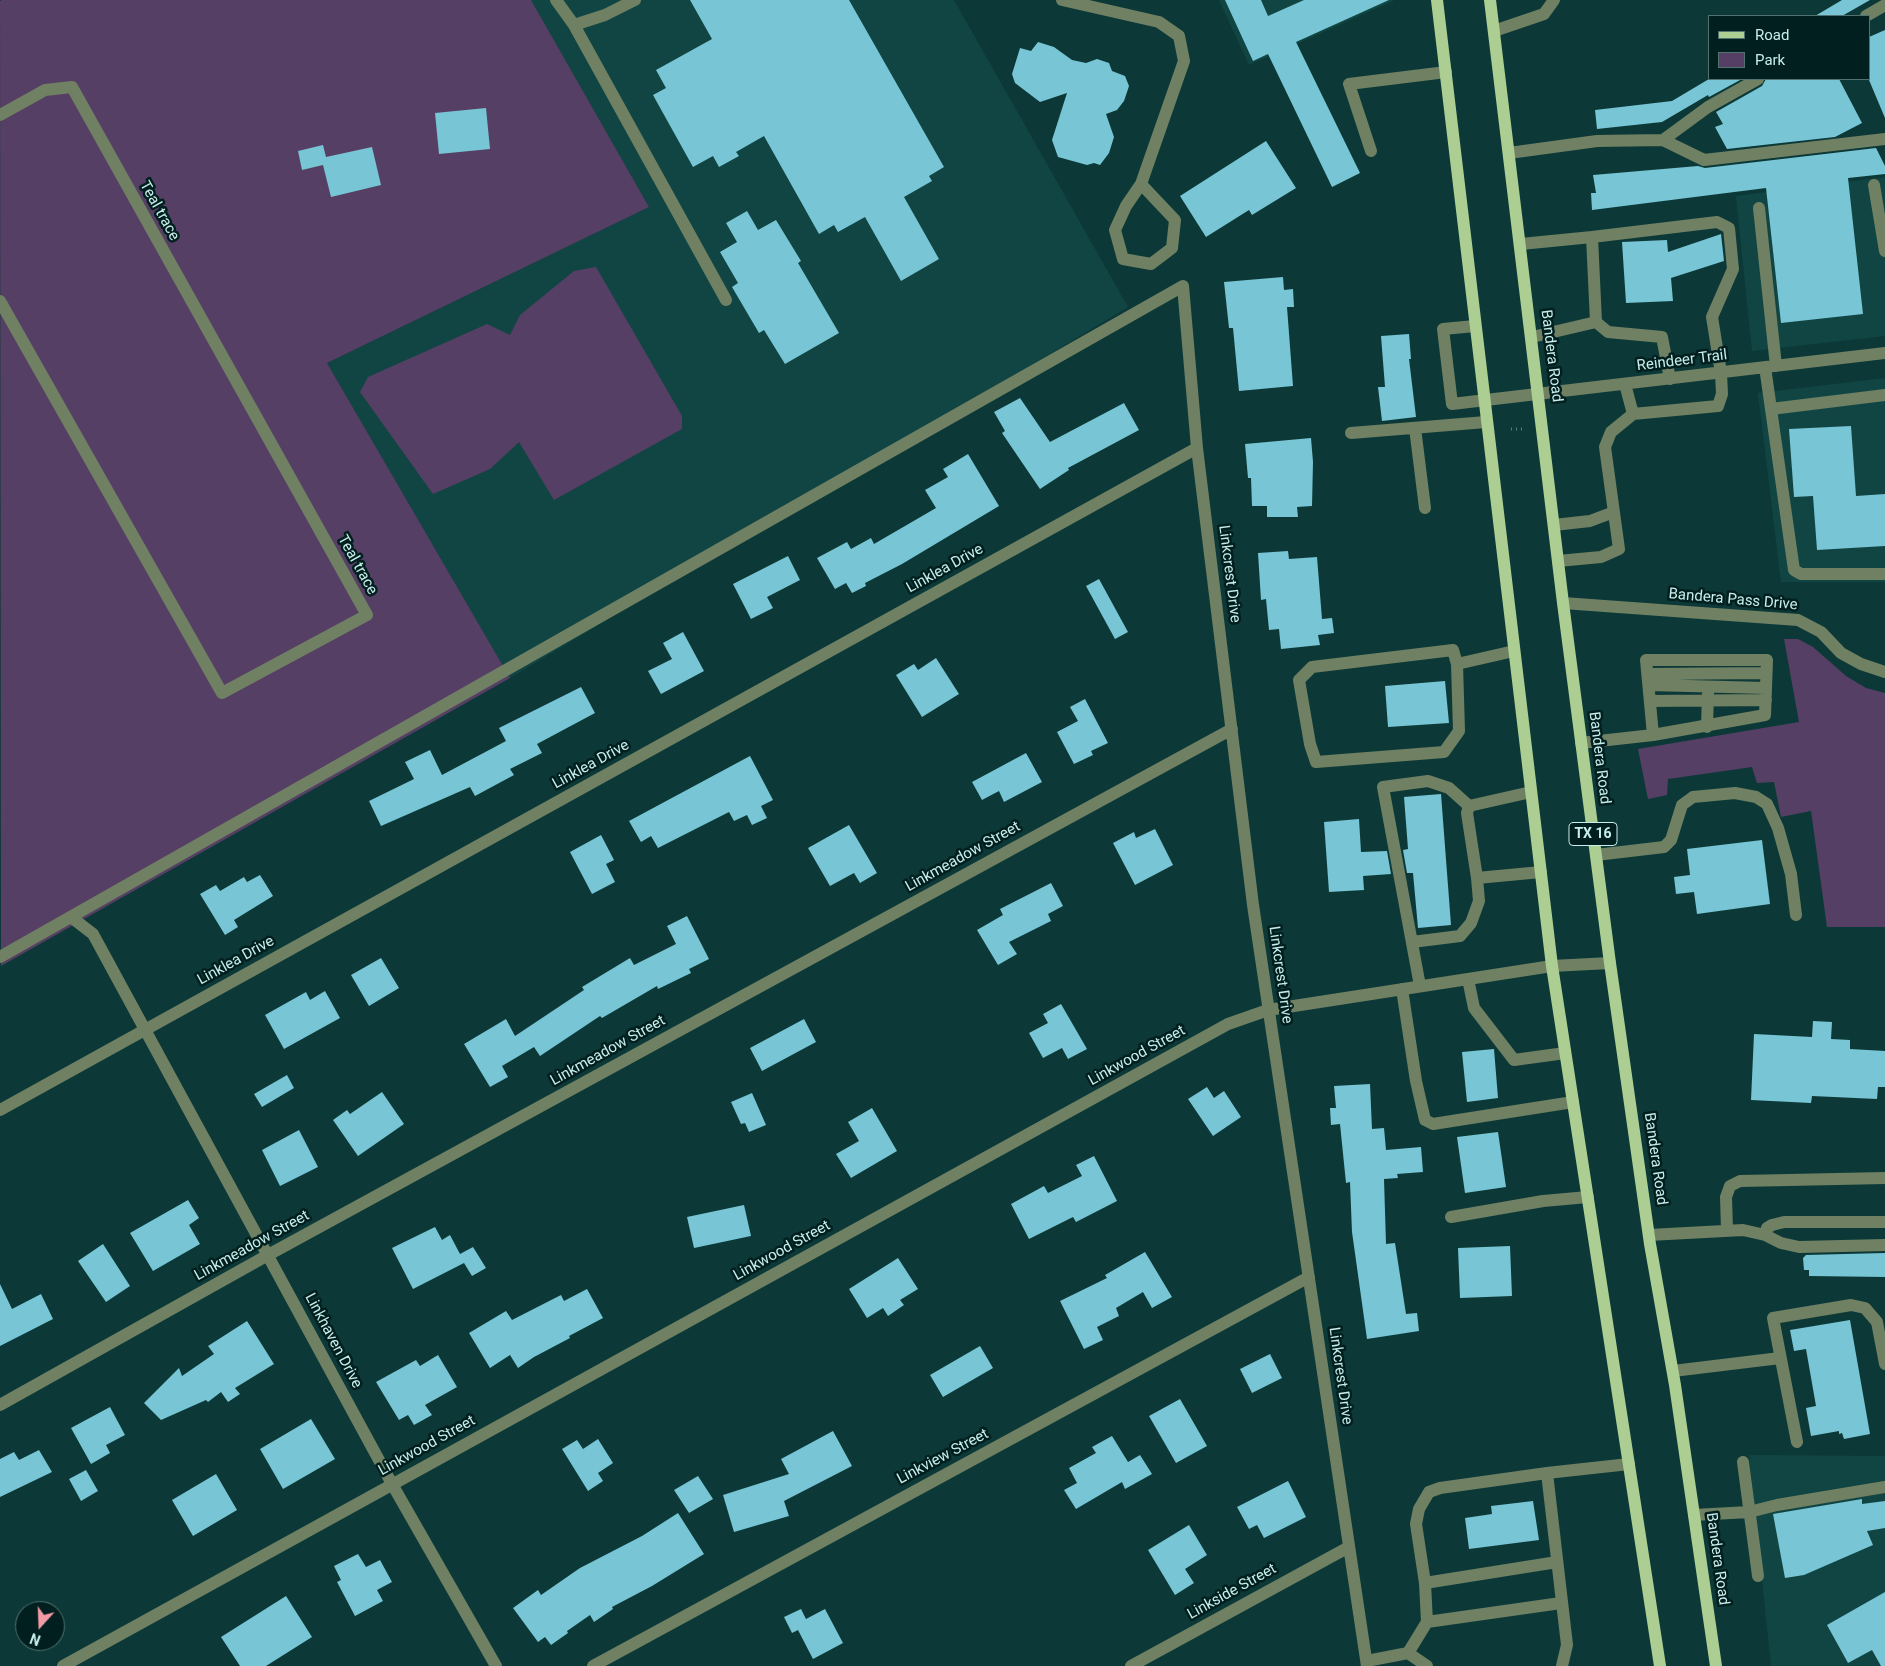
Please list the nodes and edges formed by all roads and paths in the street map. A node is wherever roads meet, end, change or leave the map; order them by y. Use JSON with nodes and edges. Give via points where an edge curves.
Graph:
{"nodes":[{"id":1,"x":556,"y":0,"type":"edge"},
{"id":2,"x":635,"y":0,"type":"edge"},
{"id":3,"x":1062,"y":0,"type":"edge"},
{"id":4,"x":1437,"y":0,"type":"edge"},
{"id":5,"x":1490,"y":0,"type":"edge"},
{"id":6,"x":1554,"y":0,"type":"edge"},
{"id":7,"x":1885,"y":5,"type":"edge"},
{"id":8,"x":1868,"y":15,"type":"edge"},
{"id":9,"x":574,"y":25,"type":"junction"},
{"id":10,"x":1494,"y":31,"type":"junction"},
{"id":11,"x":1446,"y":72,"type":"junction"},
{"id":12,"x":1756,"y":80,"type":"edge"},
{"id":13,"x":0,"y":115,"type":"edge"},
{"id":14,"x":1885,"y":139,"type":"edge"},
{"id":15,"x":1663,"y":140,"type":"junction"},
{"id":16,"x":1371,"y":150,"type":"dead end"},
{"id":17,"x":1509,"y":153,"type":"junction"},
{"id":18,"x":1141,"y":184,"type":"junction"},
{"id":19,"x":1874,"y":185,"type":"dead end"},
{"id":20,"x":1759,"y":208,"type":"dead end"},
{"id":21,"x":1592,"y":238,"type":"junction"},
{"id":22,"x":1520,"y":244,"type":"junction"},
{"id":23,"x":1885,"y":251,"type":"edge"},
{"id":24,"x":726,"y":300,"type":"dead end"},
{"id":25,"x":0,"y":301,"type":"edge"},
{"id":26,"x":1596,"y":322,"type":"junction"},
{"id":27,"x":1475,"y":326,"type":"junction"},
{"id":28,"x":1532,"y":337,"type":"junction"},
{"id":29,"x":1885,"y":353,"type":"edge"},
{"id":30,"x":1771,"y":366,"type":"junction"},
{"id":31,"x":1721,"y":373,"type":"junction"},
{"id":32,"x":1670,"y":379,"type":"junction"},
{"id":33,"x":1626,"y":384,"type":"junction"},
{"id":34,"x":1539,"y":395,"type":"junction"},
{"id":35,"x":1885,"y":395,"type":"edge"},
{"id":36,"x":1483,"y":402,"type":"junction"},
{"id":37,"x":1452,"y":404,"type":"junction"},
{"id":38,"x":1771,"y":409,"type":"junction"},
{"id":39,"x":1633,"y":414,"type":"junction"},
{"id":40,"x":1486,"y":422,"type":"junction"},
{"id":41,"x":1455,"y":424,"type":"junction"},
{"id":42,"x":1415,"y":428,"type":"junction"},
{"id":43,"x":1511,"y":429,"type":"dead end"},
{"id":44,"x":1523,"y":429,"type":"dead end"},
{"id":45,"x":1351,"y":433,"type":"dead end"},
{"id":46,"x":1198,"y":448,"type":"junction"},
{"id":47,"x":1426,"y":508,"type":"dead end"},
{"id":48,"x":1614,"y":512,"type":"junction"},
{"id":49,"x":1554,"y":525,"type":"junction"},
{"id":50,"x":1558,"y":561,"type":"junction"},
{"id":51,"x":1885,"y":574,"type":"edge"},
{"id":52,"x":1563,"y":603,"type":"junction"},
{"id":53,"x":1514,"y":651,"type":"junction"},
{"id":54,"x":1457,"y":664,"type":"junction"},
{"id":55,"x":1708,"y":667,"type":"junction"},
{"id":56,"x":1885,"y":672,"type":"edge"},
{"id":57,"x":1648,"y":679,"type":"junction"},
{"id":58,"x":1708,"y":694,"type":"junction"},
{"id":59,"x":1766,"y":694,"type":"junction"},
{"id":60,"x":1650,"y":701,"type":"junction"},
{"id":61,"x":1707,"y":727,"type":"junction"},
{"id":62,"x":1232,"y":729,"type":"junction"},
{"id":63,"x":1653,"y":736,"type":"junction"},
{"id":64,"x":1581,"y":743,"type":"junction"},
{"id":65,"x":1531,"y":792,"type":"junction"},
{"id":66,"x":1469,"y":806,"type":"junction"},
{"id":67,"x":1596,"y":855,"type":"junction"},
{"id":68,"x":1540,"y":872,"type":"junction"},
{"id":69,"x":1477,"y":878,"type":"junction"},
{"id":70,"x":1796,"y":916,"type":"dead end"},
{"id":71,"x":71,"y":917,"type":"junction"},
{"id":72,"x":1412,"y":942,"type":"junction"},
{"id":73,"x":0,"y":957,"type":"edge"},
{"id":74,"x":1610,"y":963,"type":"junction"},
{"id":75,"x":1552,"y":966,"type":"junction"},
{"id":76,"x":1468,"y":979,"type":"junction"},
{"id":77,"x":1420,"y":986,"type":"junction"},
{"id":78,"x":1402,"y":989,"type":"junction"},
{"id":79,"x":1268,"y":1010,"type":"junction"},
{"id":80,"x":144,"y":1030,"type":"junction"},
{"id":81,"x":1565,"y":1053,"type":"junction"},
{"id":82,"x":1573,"y":1102,"type":"junction"},
{"id":83,"x":0,"y":1110,"type":"edge"},
{"id":84,"x":1885,"y":1178,"type":"edge"},
{"id":85,"x":1588,"y":1197,"type":"junction"},
{"id":86,"x":1451,"y":1217,"type":"dead end"},
{"id":87,"x":1885,"y":1222,"type":"edge"},
{"id":88,"x":1727,"y":1230,"type":"junction"},
{"id":89,"x":1649,"y":1235,"type":"junction"},
{"id":90,"x":1766,"y":1235,"type":"junction"},
{"id":91,"x":1885,"y":1245,"type":"edge"},
{"id":92,"x":268,"y":1255,"type":"junction"},
{"id":93,"x":1309,"y":1277,"type":"junction"},
{"id":94,"x":1780,"y":1358,"type":"junction"},
{"id":95,"x":1885,"y":1364,"type":"edge"},
{"id":96,"x":1672,"y":1371,"type":"junction"},
{"id":97,"x":0,"y":1405,"type":"edge"},
{"id":98,"x":1796,"y":1442,"type":"dead end"},
{"id":99,"x":1743,"y":1462,"type":"dead end"},
{"id":100,"x":1629,"y":1464,"type":"junction"},
{"id":101,"x":1547,"y":1473,"type":"junction"},
{"id":102,"x":392,"y":1484,"type":"junction"},
{"id":103,"x":1885,"y":1487,"type":"edge"},
{"id":104,"x":1750,"y":1512,"type":"junction"},
{"id":105,"x":1694,"y":1515,"type":"junction"},
{"id":106,"x":1349,"y":1547,"type":"junction"},
{"id":107,"x":1557,"y":1562,"type":"junction"},
{"id":108,"x":1758,"y":1576,"type":"dead end"},
{"id":109,"x":1425,"y":1583,"type":"junction"},
{"id":110,"x":1561,"y":1603,"type":"junction"},
{"id":111,"x":1427,"y":1622,"type":"junction"},
{"id":112,"x":1408,"y":1653,"type":"junction"},
{"id":113,"x":1367,"y":1663,"type":"edge"},
{"id":114,"x":63,"y":1666,"type":"edge"},
{"id":115,"x":496,"y":1666,"type":"edge"},
{"id":116,"x":593,"y":1666,"type":"edge"},
{"id":117,"x":1131,"y":1666,"type":"edge"},
{"id":118,"x":1428,"y":1666,"type":"edge"},
{"id":119,"x":1562,"y":1666,"type":"edge"},
{"id":120,"x":1660,"y":1666,"type":"edge"},
{"id":121,"x":1716,"y":1666,"type":"edge"}],
"edges":[{"from":1,"to":9,"type":"street"},
{"from":2,"to":9,"type":"street","via":[[605,15]]},
{"from":3,"to":18,"type":"street","via":[[1159,22],[1179,36],[1184,61]]},
{"from":4,"to":11,"type":"main road"},
{"from":5,"to":10,"type":"main road","name":"Bandera Road","number":"TX 16"},
{"from":6,"to":10,"type":"street","via":[[1544,14]]},
{"from":7,"to":8,"type":"street"},
{"from":9,"to":24,"type":"street"},
{"from":10,"to":17,"type":"main road","name":"Bandera Road","number":"TX 16"},
{"from":11,"to":16,"type":"street","via":[[1349,84]]},
{"from":11,"to":27,"type":"main road"},
{"from":12,"to":15,"type":"street","via":[[1708,107]]},
{"from":13,"to":25,"type":"street","name":"Teal trace","via":[[45,90],[72,87],[367,615],[222,693]]},
{"from":14,"to":15,"type":"street","via":[[1704,160]]},
{"from":15,"to":17,"type":"street","via":[[1597,141]]},
{"from":17,"to":22,"type":"main road","name":"Bandera Road","number":"TX 16"},
{"from":18,"to":18,"type":"street","via":[[1115,230],[1123,259],[1151,264],[1172,248],[1175,220]]},
{"from":19,"to":23,"type":"street"},
{"from":20,"to":30,"type":"street"},
{"from":21,"to":22,"type":"street"},
{"from":21,"to":26,"type":"street"},
{"from":21,"to":31,"type":"street","via":[[1717,222],[1729,228],[1733,269],[1712,317]]},
{"from":22,"to":28,"type":"main road","name":"Bandera Road","number":"TX 16"},
{"from":26,"to":28,"type":"street"},
{"from":26,"to":32,"type":"street","via":[[1608,332],[1662,338]]},
{"from":27,"to":36,"type":"main road"},
{"from":27,"to":37,"type":"street","via":[[1443,329]]},
{"from":28,"to":34,"type":"main road","name":"Bandera Road","number":"TX 16"},
{"from":29,"to":30,"type":"street","name":"Reindeer Trail"},
{"from":30,"to":31,"type":"street","name":"Reindeer Trail"},
{"from":30,"to":38,"type":"street"},
{"from":31,"to":32,"type":"street","name":"Reindeer Trail"},
{"from":31,"to":39,"type":"street","via":[[1722,394],[1718,406]]},
{"from":32,"to":33,"type":"street","name":"Reindeer Trail"},
{"from":33,"to":34,"type":"street","name":"Reindeer Trail"},
{"from":33,"to":39,"type":"street"},
{"from":34,"to":36,"type":"street","name":"Reindeer Trail"},
{"from":34,"to":49,"type":"main road","name":"Bandera Road","number":"TX 16"},
{"from":35,"to":38,"type":"street"},
{"from":36,"to":37,"type":"street","name":"Reindeer Trail"},
{"from":36,"to":40,"type":"main road"},
{"from":37,"to":41,"type":"street"},
{"from":38,"to":51,"type":"street","via":[[1794,570],[1801,574]]},
{"from":39,"to":48,"type":"street","via":[[1610,432],[1605,447]]},
{"from":40,"to":41,"type":"street"},
{"from":40,"to":53,"type":"main road"},
{"from":41,"to":42,"type":"street"},
{"from":42,"to":45,"type":"street"},
{"from":42,"to":47,"type":"street"},
{"from":43,"to":44,"type":"path"},
{"from":46,"to":62,"type":"street","name":"Linkcrest Drive"},
{"from":46,"to":71,"type":"street","name":"Linkcrest Drive","via":[[1183,286]]},
{"from":46,"to":80,"type":"street","name":"Linklea Drive"},
{"from":48,"to":49,"type":"street","via":[[1590,522]]},
{"from":48,"to":50,"type":"street","via":[[1619,549],[1601,557]]},
{"from":49,"to":50,"type":"main road","name":"Bandera Road","number":"TX 16"},
{"from":50,"to":52,"type":"main road","name":"Bandera Road","number":"TX 16"},
{"from":52,"to":56,"type":"street","name":"Bandera Pass Drive","via":[[1798,620],[1821,632],[1841,653],[1860,664]]},
{"from":52,"to":64,"type":"main road","name":"Bandera Road","number":"TX 16"},
{"from":53,"to":54,"type":"street"},
{"from":53,"to":65,"type":"main road"},
{"from":54,"to":54,"type":"street","via":[[1459,731],[1444,752],[1316,762],[1298,680],[1312,667],[1453,650]]},
{"from":55,"to":57,"type":"street","via":[[1646,660]]},
{"from":55,"to":58,"type":"street"},
{"from":55,"to":59,"type":"street","via":[[1767,660]]},
{"from":57,"to":58,"type":"street"},
{"from":57,"to":60,"type":"street"},
{"from":58,"to":59,"type":"street"},
{"from":58,"to":60,"type":"street"},
{"from":58,"to":61,"type":"street"},
{"from":59,"to":61,"type":"street","via":[[1766,715]]},
{"from":60,"to":63,"type":"street"},
{"from":61,"to":63,"type":"street"},
{"from":62,"to":79,"type":"street","name":"Linkcrest Drive"},
{"from":62,"to":92,"type":"street","name":"Linkmeadow Street"},
{"from":63,"to":64,"type":"street"},
{"from":64,"to":67,"type":"main road","name":"Bandera Road","number":"TX 16"},
{"from":65,"to":66,"type":"street"},
{"from":65,"to":68,"type":"main road"},
{"from":66,"to":69,"type":"street","via":[[1467,813]]},
{"from":66,"to":72,"type":"street","via":[[1449,788],[1428,781],[1383,787]]},
{"from":67,"to":70,"type":"street","via":[[1664,847],[1670,840],[1682,805],[1693,797],[1735,793],[1756,797],[1767,804],[1778,828],[1791,874]]},
{"from":67,"to":74,"type":"main road","name":"Bandera Road","number":"TX 16"},
{"from":68,"to":69,"type":"street"},
{"from":68,"to":75,"type":"main road"},
{"from":69,"to":72,"type":"street","via":[[1479,901],[1471,923],[1460,936]]},
{"from":71,"to":73,"type":"street"},
{"from":71,"to":80,"type":"street","name":"Linkhaven Drive","via":[[93,934]]},
{"from":72,"to":77,"type":"street"},
{"from":74,"to":75,"type":"street","name":"Linkwood Street"},
{"from":74,"to":89,"type":"main road","name":"Bandera Road","number":"TX 16"},
{"from":75,"to":76,"type":"street","name":"Linkwood Street"},
{"from":75,"to":81,"type":"main road"},
{"from":76,"to":77,"type":"street","name":"Linkwood Street"},
{"from":76,"to":81,"type":"street","via":[[1474,1008],[1514,1060]]},
{"from":77,"to":78,"type":"street","name":"Linkwood Street"},
{"from":78,"to":79,"type":"street","name":"Linkwood Street"},
{"from":78,"to":82,"type":"street","via":[[1416,1081],[1426,1120],[1433,1124]]},
{"from":79,"to":93,"type":"street","name":"Linkcrest Drive"},
{"from":79,"to":102,"type":"street","name":"Linkwood Street","via":[[1228,1024]]},
{"from":80,"to":83,"type":"street","name":"Linklea Drive"},
{"from":80,"to":92,"type":"street","name":"Linkhaven Drive"},
{"from":81,"to":82,"type":"main road"},
{"from":82,"to":85,"type":"main road"},
{"from":84,"to":88,"type":"street","via":[[1740,1181],[1730,1186],[1726,1197]]},
{"from":85,"to":86,"type":"street","via":[[1543,1201]]},
{"from":85,"to":100,"type":"main road"},
{"from":87,"to":90,"type":"street","via":[[1784,1222],[1772,1224]]},
{"from":88,"to":89,"type":"street"},
{"from":88,"to":90,"type":"street"},
{"from":89,"to":96,"type":"main road","name":"Bandera Road","number":"TX 16"},
{"from":90,"to":91,"type":"street","via":[[1799,1247]]},
{"from":92,"to":97,"type":"street","name":"Linkmeadow Street"},
{"from":92,"to":102,"type":"street","name":"Linkhaven Drive"},
{"from":93,"to":106,"type":"street","name":"Linkcrest Drive"},
{"from":93,"to":116,"type":"street","name":"Linkview Street"},
{"from":94,"to":95,"type":"street","via":[[1773,1318],[1851,1304],[1865,1308],[1877,1322]]},
{"from":94,"to":96,"type":"street"},
{"from":94,"to":98,"type":"street"},
{"from":96,"to":105,"type":"main road","name":"Bandera Road","number":"TX 16"},
{"from":99,"to":104,"type":"street"},
{"from":100,"to":101,"type":"street"},
{"from":100,"to":120,"type":"main road"},
{"from":101,"to":107,"type":"street"},
{"from":101,"to":109,"type":"street","via":[[1429,1492],[1419,1509],[1416,1524]]},
{"from":102,"to":114,"type":"street","name":"Linkwood Street"},
{"from":102,"to":115,"type":"street","name":"Linkhaven Drive"},
{"from":103,"to":104,"type":"street"},
{"from":104,"to":105,"type":"street"},
{"from":104,"to":108,"type":"street"},
{"from":105,"to":121,"type":"main road","name":"Bandera Road","number":"TX 16"},
{"from":106,"to":113,"type":"street","name":"Linkcrest Drive"},
{"from":106,"to":117,"type":"street","name":"Linkside Street"},
{"from":107,"to":109,"type":"street"},
{"from":107,"to":110,"type":"street"},
{"from":109,"to":111,"type":"street"},
{"from":110,"to":111,"type":"street"},
{"from":110,"to":119,"type":"street","via":[[1567,1645]]},
{"from":111,"to":112,"type":"street"},
{"from":112,"to":113,"type":"street"},
{"from":112,"to":118,"type":"street"}]}
